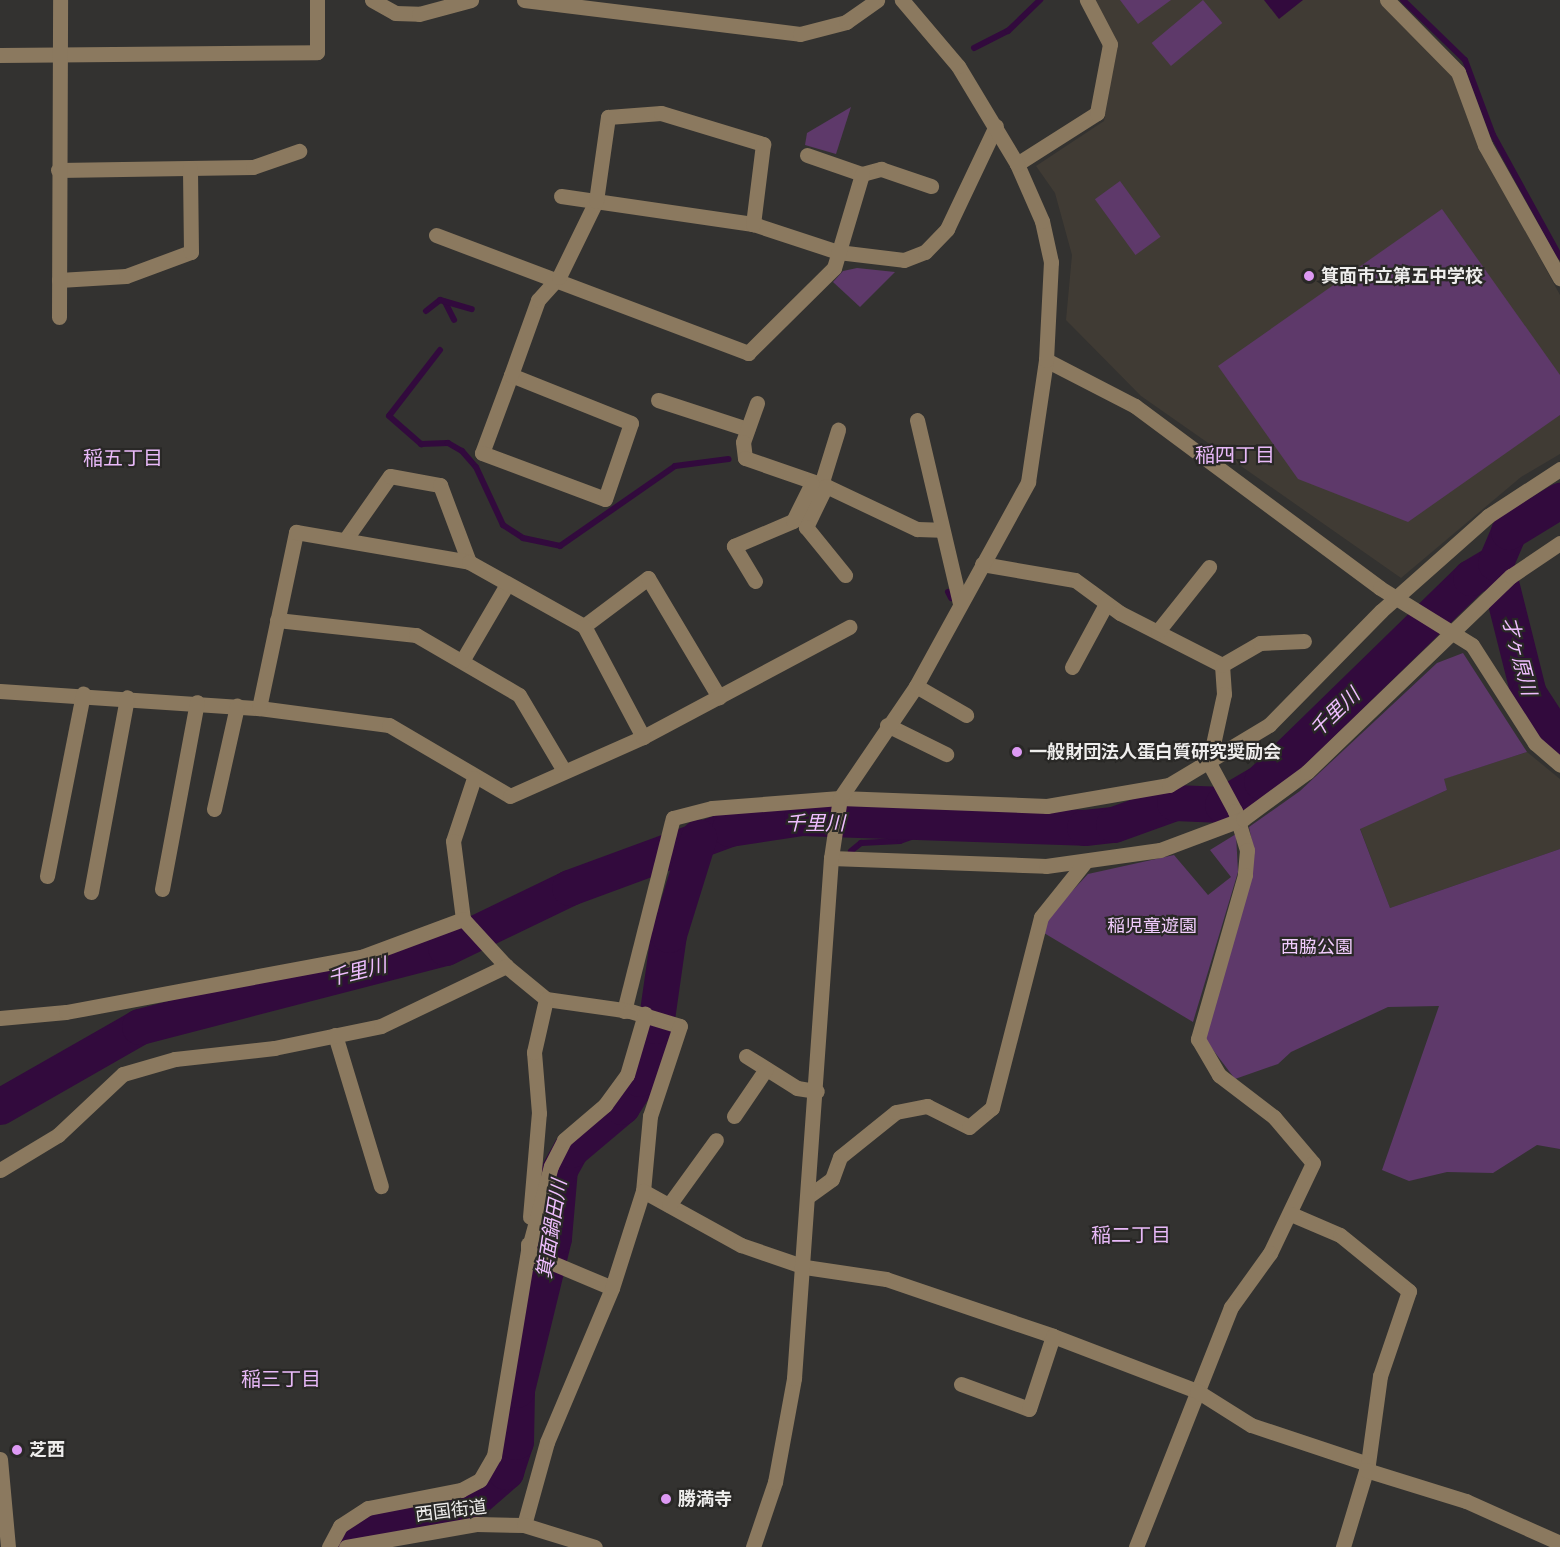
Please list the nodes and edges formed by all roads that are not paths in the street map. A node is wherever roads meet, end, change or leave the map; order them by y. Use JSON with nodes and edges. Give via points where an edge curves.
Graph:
{"nodes":[{"id":1,"x":60,"y":0,"type":"edge"},
{"id":2,"x":317,"y":0,"type":"edge"},
{"id":3,"x":372,"y":0,"type":"edge"},
{"id":4,"x":471,"y":0,"type":"edge"},
{"id":5,"x":524,"y":0,"type":"edge"},
{"id":6,"x":877,"y":0,"type":"edge"},
{"id":7,"x":902,"y":0,"type":"edge"},
{"id":8,"x":1087,"y":0,"type":"edge"},
{"id":9,"x":1387,"y":0,"type":"edge"},
{"id":10,"x":60,"y":53,"type":"junction"},
{"id":11,"x":0,"y":55,"type":"edge"},
{"id":12,"x":996,"y":126,"type":"junction"},
{"id":13,"x":299,"y":151,"type":"dead end"},
{"id":14,"x":807,"y":155,"type":"dead end"},
{"id":15,"x":1017,"y":164,"type":"junction"},
{"id":16,"x":190,"y":168,"type":"junction"},
{"id":17,"x":58,"y":170,"type":"junction"},
{"id":18,"x":862,"y":174,"type":"junction"},
{"id":19,"x":931,"y":186,"type":"dead end"},
{"id":20,"x":561,"y":196,"type":"dead end"},
{"id":21,"x":596,"y":201,"type":"junction"},
{"id":22,"x":753,"y":224,"type":"junction"},
{"id":23,"x":436,"y":235,"type":"dead end"},
{"id":24,"x":838,"y":252,"type":"junction"},
{"id":25,"x":559,"y":277,"type":"junction"},
{"id":26,"x":1560,"y":278,"type":"edge"},
{"id":27,"x":58,"y":280,"type":"junction"},
{"id":28,"x":59,"y":317,"type":"dead end"},
{"id":29,"x":1046,"y":360,"type":"junction"},
{"id":30,"x":511,"y":375,"type":"junction"},
{"id":31,"x":658,"y":400,"type":"dead end"},
{"id":32,"x":757,"y":403,"type":"dead end"},
{"id":33,"x":917,"y":420,"type":"dead end"},
{"id":34,"x":747,"y":429,"type":"junction"},
{"id":35,"x":838,"y":430,"type":"dead end"},
{"id":36,"x":1560,"y":470,"type":"edge"},
{"id":37,"x":820,"y":484,"type":"junction"},
{"id":38,"x":940,"y":530,"type":"junction"},
{"id":39,"x":345,"y":540,"type":"junction"},
{"id":40,"x":1560,"y":543,"type":"edge"},
{"id":41,"x":469,"y":562,"type":"junction"},
{"id":42,"x":982,"y":564,"type":"junction"},
{"id":43,"x":1209,"y":567,"type":"dead end"},
{"id":44,"x":845,"y":575,"type":"dead end"},
{"id":45,"x":754,"y":581,"type":"dead end"},
{"id":46,"x":506,"y":586,"type":"junction"},
{"id":47,"x":1399,"y":600,"type":"junction"},
{"id":48,"x":960,"y":604,"type":"junction"},
{"id":49,"x":1106,"y":604,"type":"junction"},
{"id":50,"x":277,"y":620,"type":"junction"},
{"id":51,"x":584,"y":626,"type":"junction"},
{"id":52,"x":849,"y":627,"type":"dead end"},
{"id":53,"x":1451,"y":630,"type":"junction"},
{"id":54,"x":1158,"y":631,"type":"junction"},
{"id":55,"x":1304,"y":641,"type":"dead end"},
{"id":56,"x":462,"y":661,"type":"junction"},
{"id":57,"x":1222,"y":664,"type":"junction"},
{"id":58,"x":1072,"y":667,"type":"dead end"},
{"id":59,"x":916,"y":686,"type":"junction"},
{"id":60,"x":0,"y":691,"type":"edge"},
{"id":61,"x":83,"y":694,"type":"junction"},
{"id":62,"x":127,"y":697,"type":"junction"},
{"id":63,"x":719,"y":697,"type":"junction"},
{"id":64,"x":197,"y":702,"type":"junction"},
{"id":65,"x":237,"y":706,"type":"junction"},
{"id":66,"x":259,"y":708,"type":"junction"},
{"id":67,"x":966,"y":715,"type":"dead end"},
{"id":68,"x":887,"y":725,"type":"junction"},
{"id":69,"x":643,"y":737,"type":"junction"},
{"id":70,"x":946,"y":754,"type":"dead end"},
{"id":71,"x":1560,"y":765,"type":"edge"},
{"id":72,"x":1211,"y":767,"type":"junction"},
{"id":73,"x":562,"y":769,"type":"junction"},
{"id":74,"x":474,"y":778,"type":"junction"},
{"id":75,"x":839,"y":801,"type":"junction"},
{"id":76,"x":214,"y":809,"type":"dead end"},
{"id":77,"x":1237,"y":816,"type":"junction"},
{"id":78,"x":831,"y":856,"type":"junction"},
{"id":79,"x":1085,"y":862,"type":"junction"},
{"id":80,"x":47,"y":876,"type":"dead end"},
{"id":81,"x":162,"y":889,"type":"dead end"},
{"id":82,"x":91,"y":892,"type":"dead end"},
{"id":83,"x":463,"y":919,"type":"junction"},
{"id":84,"x":506,"y":966,"type":"junction"},
{"id":85,"x":546,"y":999,"type":"junction"},
{"id":86,"x":624,"y":1011,"type":"junction"},
{"id":87,"x":647,"y":1015,"type":"junction"},
{"id":88,"x":0,"y":1018,"type":"edge"},
{"id":89,"x":335,"y":1035,"type":"junction"},
{"id":90,"x":746,"y":1056,"type":"dead end"},
{"id":91,"x":766,"y":1069,"type":"junction"},
{"id":92,"x":818,"y":1091,"type":"junction"},
{"id":93,"x":734,"y":1116,"type":"dead end"},
{"id":94,"x":716,"y":1140,"type":"dead end"},
{"id":95,"x":0,"y":1170,"type":"edge"},
{"id":96,"x":381,"y":1186,"type":"dead end"},
{"id":97,"x":644,"y":1191,"type":"junction"},
{"id":98,"x":810,"y":1195,"type":"junction"},
{"id":99,"x":669,"y":1205,"type":"junction"},
{"id":100,"x":1291,"y":1214,"type":"junction"},
{"id":101,"x":532,"y":1254,"type":"junction"},
{"id":102,"x":805,"y":1268,"type":"junction"},
{"id":103,"x":612,"y":1288,"type":"junction"},
{"id":104,"x":1053,"y":1336,"type":"junction"},
{"id":105,"x":962,"y":1384,"type":"dead end"},
{"id":106,"x":1197,"y":1391,"type":"junction"},
{"id":107,"x":0,"y":1459,"type":"edge"},
{"id":108,"x":1367,"y":1467,"type":"junction"},
{"id":109,"x":524,"y":1525,"type":"junction"},
{"id":110,"x":1560,"y":1543,"type":"edge"},
{"id":111,"x":8,"y":1547,"type":"edge"},
{"id":112,"x":329,"y":1547,"type":"edge"},
{"id":113,"x":346,"y":1547,"type":"edge"},
{"id":114,"x":595,"y":1547,"type":"edge"},
{"id":115,"x":753,"y":1547,"type":"edge"},
{"id":116,"x":1136,"y":1547,"type":"edge"},
{"id":117,"x":1343,"y":1547,"type":"edge"}],
"edges":[{"from":1,"to":10,"type":"street"},
{"from":2,"to":10,"type":"street","via":[[317,52]]},
{"from":3,"to":4,"type":"street","via":[[395,13],[419,14]]},
{"from":5,"to":6,"type":"street","via":[[800,34],[846,22]]},
{"from":7,"to":12,"type":"street","via":[[943,44]]},
{"from":8,"to":15,"type":"street","via":[[1110,44],[1098,113]]},
{"from":9,"to":26,"type":"street","via":[[1458,72],[1485,145]]},
{"from":10,"to":11,"type":"street"},
{"from":10,"to":17,"type":"street"},
{"from":12,"to":15,"type":"street"},
{"from":12,"to":24,"type":"street","via":[[947,229],[925,252],[904,260],[876,261]]},
{"from":13,"to":16,"type":"street","via":[[253,168]]},
{"from":14,"to":18,"type":"street"},
{"from":15,"to":29,"type":"street","via":[[1042,221],[1051,262]]},
{"from":16,"to":17,"type":"street"},
{"from":16,"to":27,"type":"street","via":[[190,252],[126,276]]},
{"from":17,"to":27,"type":"street"},
{"from":18,"to":19,"type":"street","via":[[881,169]]},
{"from":18,"to":24,"type":"street"},
{"from":20,"to":21,"type":"street"},
{"from":21,"to":22,"type":"street"},
{"from":21,"to":22,"type":"street","via":[[608,117],[661,114],[763,144]]},
{"from":21,"to":25,"type":"street"},
{"from":22,"to":24,"type":"street"},
{"from":23,"to":25,"type":"street"},
{"from":24,"to":25,"type":"street","via":[[834,268],[747,352]]},
{"from":25,"to":30,"type":"street","via":[[538,300]]},
{"from":27,"to":28,"type":"street"},
{"from":29,"to":42,"type":"street","via":[[1028,482]]},
{"from":29,"to":47,"type":"street","via":[[1140,410]]},
{"from":30,"to":30,"type":"street","via":[[631,423],[605,498],[482,453]]},
{"from":31,"to":34,"type":"street"},
{"from":32,"to":34,"type":"street"},
{"from":33,"to":38,"type":"street"},
{"from":34,"to":37,"type":"street","via":[[746,458]]},
{"from":35,"to":37,"type":"street"},
{"from":36,"to":47,"type":"street","via":[[1488,516]]},
{"from":37,"to":38,"type":"street","via":[[917,529]]},
{"from":37,"to":44,"type":"street","via":[[806,526]]},
{"from":37,"to":45,"type":"street","via":[[793,521],[734,546]]},
{"from":38,"to":48,"type":"street"},
{"from":39,"to":41,"type":"street"},
{"from":39,"to":41,"type":"street","via":[[390,476],[440,485]]},
{"from":39,"to":50,"type":"street","via":[[296,532]]},
{"from":40,"to":53,"type":"street","via":[[1511,576]]},
{"from":41,"to":46,"type":"street"},
{"from":42,"to":48,"type":"street"},
{"from":42,"to":49,"type":"street","via":[[1075,579]]},
{"from":43,"to":54,"type":"street"},
{"from":46,"to":51,"type":"street"},
{"from":46,"to":56,"type":"street"},
{"from":47,"to":53,"type":"street"},
{"from":47,"to":72,"type":"street","via":[[1269,725]]},
{"from":48,"to":59,"type":"street"},
{"from":49,"to":54,"type":"street"},
{"from":49,"to":58,"type":"street"},
{"from":50,"to":56,"type":"street","via":[[416,635]]},
{"from":50,"to":66,"type":"street"},
{"from":51,"to":63,"type":"street","via":[[648,578]]},
{"from":51,"to":69,"type":"street"},
{"from":52,"to":63,"type":"street"},
{"from":53,"to":71,"type":"street","via":[[1476,650],[1535,743]]},
{"from":53,"to":77,"type":"street","via":[[1293,784]]},
{"from":54,"to":57,"type":"street"},
{"from":55,"to":57,"type":"street","via":[[1260,643]]},
{"from":56,"to":73,"type":"street","via":[[519,695]]},
{"from":57,"to":72,"type":"street","via":[[1224,694]]},
{"from":59,"to":67,"type":"street"},
{"from":59,"to":68,"type":"street"},
{"from":60,"to":61,"type":"street"},
{"from":61,"to":62,"type":"street"},
{"from":61,"to":80,"type":"street"},
{"from":62,"to":64,"type":"street"},
{"from":62,"to":82,"type":"street"},
{"from":63,"to":69,"type":"street"},
{"from":64,"to":65,"type":"street"},
{"from":64,"to":81,"type":"street"},
{"from":65,"to":66,"type":"street"},
{"from":65,"to":76,"type":"street"},
{"from":66,"to":74,"type":"street","via":[[389,725]]},
{"from":68,"to":70,"type":"street"},
{"from":68,"to":75,"type":"street"},
{"from":69,"to":73,"type":"street"},
{"from":72,"to":75,"type":"street","via":[[1139,793],[1047,806]]},
{"from":72,"to":77,"type":"street"},
{"from":73,"to":74,"type":"street","via":[[510,796]]},
{"from":74,"to":83,"type":"street","via":[[453,841]]},
{"from":75,"to":78,"type":"street"},
{"from":75,"to":86,"type":"street","via":[[712,808],[673,818]]},
{"from":77,"to":79,"type":"street","via":[[1160,850]]},
{"from":77,"to":100,"type":"street","via":[[1247,850],[1245,875],[1198,1039],[1219,1075],[1275,1117],[1310,1154],[1313,1163]]},
{"from":78,"to":79,"type":"street","via":[[984,867]]},
{"from":78,"to":92,"type":"street"},
{"from":79,"to":98,"type":"street","via":[[1041,917],[992,1108],[969,1127],[927,1106],[896,1112],[840,1157],[832,1179]]},
{"from":83,"to":84,"type":"street"},
{"from":83,"to":88,"type":"street","via":[[361,957],[66,1012]]},
{"from":84,"to":85,"type":"street"},
{"from":84,"to":89,"type":"street","via":[[381,1026]]},
{"from":85,"to":86,"type":"street"},
{"from":85,"to":101,"type":"street","via":[[534,1052],[539,1113]]},
{"from":86,"to":87,"type":"street"},
{"from":87,"to":97,"type":"street","via":[[680,1026],[650,1116]]},
{"from":87,"to":101,"type":"street","via":[[627,1075],[605,1105],[571,1132],[556,1153]]},
{"from":89,"to":95,"type":"street","via":[[175,1059],[123,1074],[58,1135]]},
{"from":89,"to":96,"type":"street"},
{"from":90,"to":91,"type":"street"},
{"from":91,"to":92,"type":"street","via":[[797,1088]]},
{"from":91,"to":93,"type":"street"},
{"from":92,"to":98,"type":"street"},
{"from":94,"to":99,"type":"street"},
{"from":97,"to":99,"type":"street"},
{"from":97,"to":103,"type":"street"},
{"from":98,"to":102,"type":"street"},
{"from":99,"to":102,"type":"street","via":[[741,1245]]},
{"from":100,"to":106,"type":"street","via":[[1231,1307]]},
{"from":100,"to":108,"type":"street","via":[[1340,1234],[1409,1291],[1380,1376]]},
{"from":101,"to":103,"type":"street"},
{"from":101,"to":112,"type":"street","via":[[495,1456],[480,1480],[461,1490],[369,1508],[340,1526]]},
{"from":102,"to":104,"type":"street","via":[[886,1279]]},
{"from":102,"to":115,"type":"street","via":[[792,1390],[775,1482]]},
{"from":103,"to":109,"type":"street","via":[[548,1443]]},
{"from":104,"to":105,"type":"street","via":[[1029,1409]]},
{"from":104,"to":106,"type":"street"},
{"from":106,"to":108,"type":"street","via":[[1251,1425]]},
{"from":106,"to":116,"type":"street"},
{"from":107,"to":111,"type":"street"},
{"from":108,"to":110,"type":"street","via":[[1466,1501]]},
{"from":108,"to":117,"type":"street"},
{"from":109,"to":113,"type":"street","name":"西国街道","via":[[476,1524]]},
{"from":109,"to":114,"type":"street","name":"西国街道"}]}
